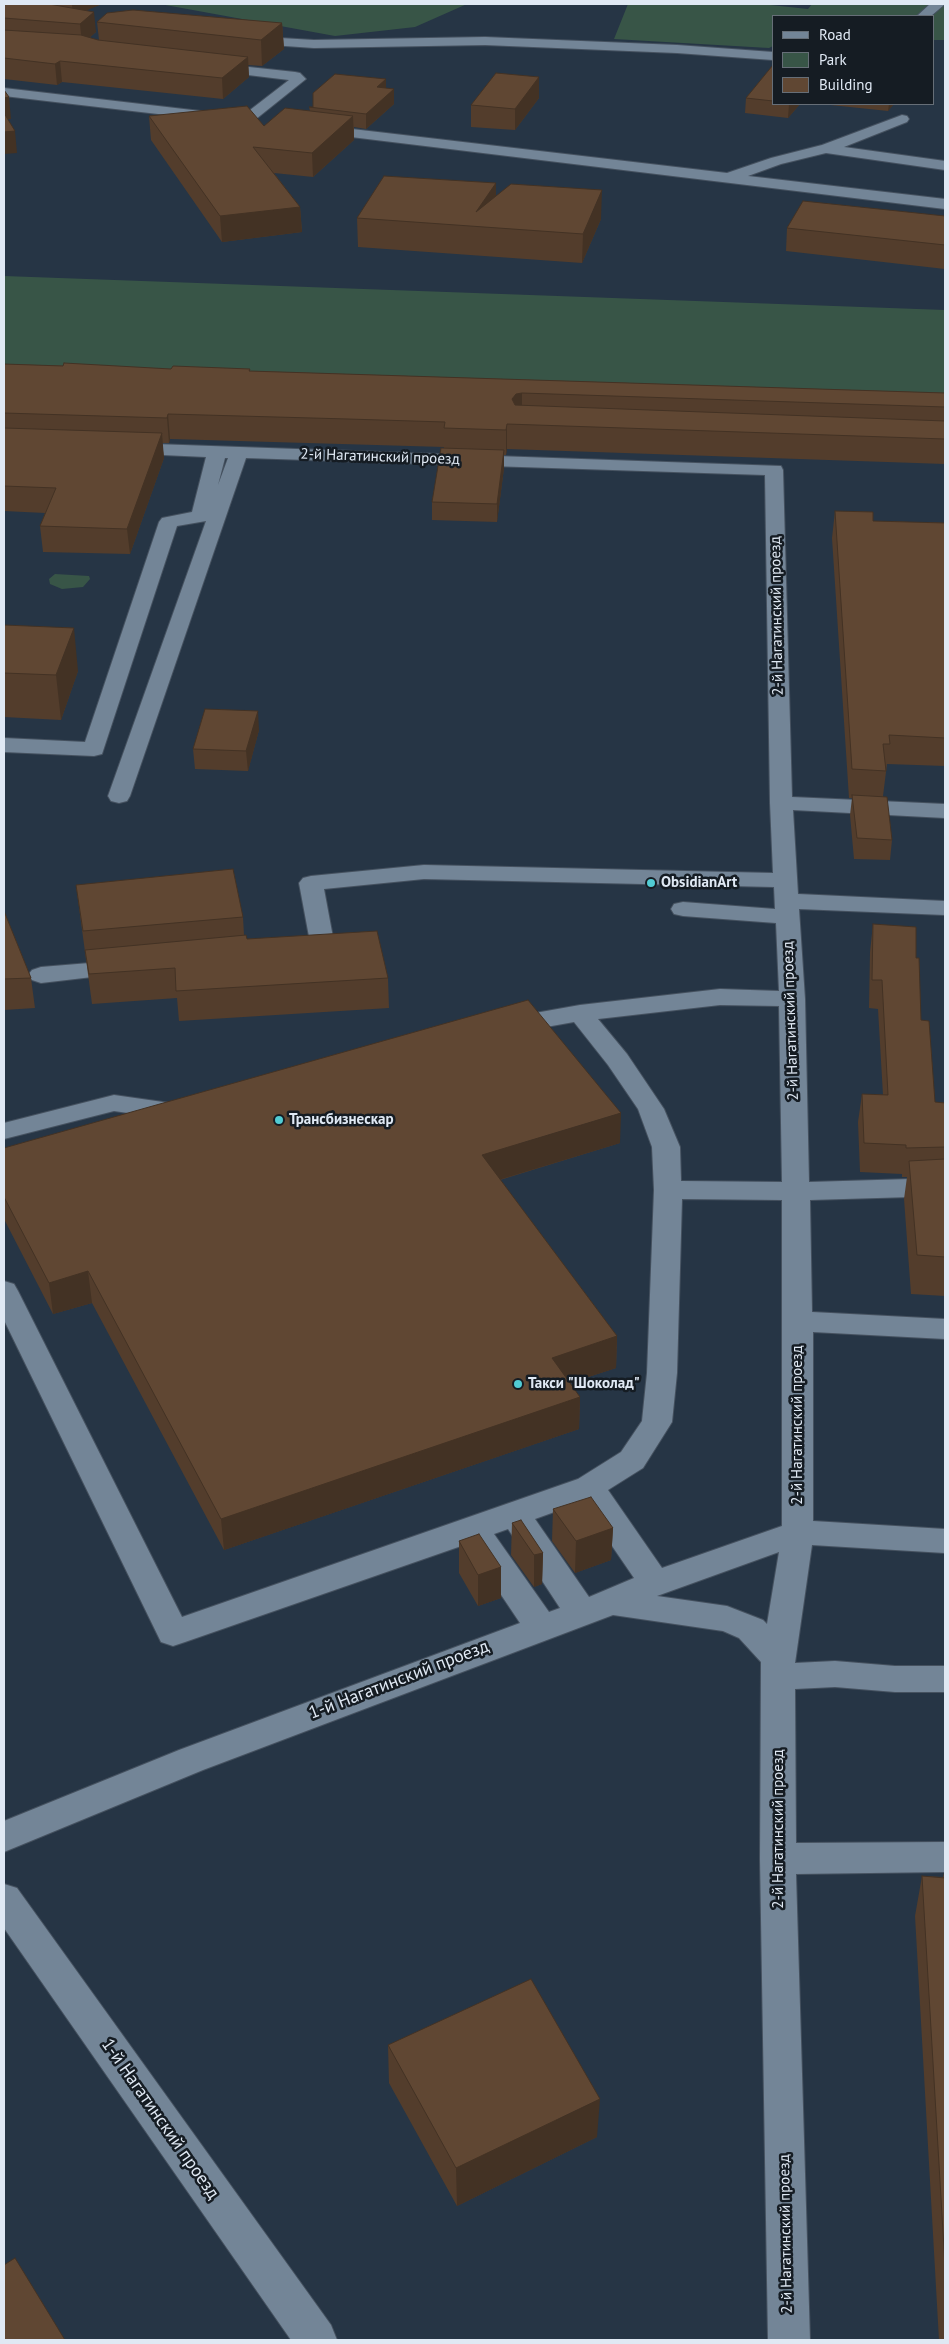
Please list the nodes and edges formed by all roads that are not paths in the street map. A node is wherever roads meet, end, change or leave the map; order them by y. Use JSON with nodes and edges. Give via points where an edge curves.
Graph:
{"nodes":[{"id":1,"x":938,"y":4,"type":"edge"},
{"id":2,"x":924,"y":15,"type":"edge"},
{"id":3,"x":229,"y":38,"type":"edge"},
{"id":4,"x":772,"y":56,"type":"edge"},
{"id":5,"x":198,"y":66,"type":"edge"},
{"id":6,"x":4,"y":92,"type":"edge"},
{"id":7,"x":902,"y":119,"type":"dead end"},
{"id":8,"x":246,"y":120,"type":"junction"},
{"id":9,"x":266,"y":122,"type":"edge"},
{"id":10,"x":305,"y":127,"type":"edge"},
{"id":11,"x":827,"y":148,"type":"junction"},
{"id":12,"x":945,"y":166,"type":"edge"},
{"id":13,"x":727,"y":178,"type":"junction"},
{"id":14,"x":945,"y":204,"type":"edge"},
{"id":15,"x":110,"y":449,"type":"edge"},
{"id":16,"x":217,"y":452,"type":"junction"},
{"id":17,"x":239,"y":453,"type":"junction"},
{"id":18,"x":4,"y":745,"type":"edge"},
{"id":19,"x":119,"y":796,"type":"dead end"},
{"id":20,"x":781,"y":803,"type":"junction"},
{"id":21,"x":945,"y":810,"type":"edge"},
{"id":22,"x":786,"y":900,"type":"junction"},
{"id":23,"x":945,"y":908,"type":"edge"},
{"id":24,"x":683,"y":909,"type":"dead end"},
{"id":25,"x":275,"y":952,"type":"edge"},
{"id":26,"x":148,"y":964,"type":"edge"},
{"id":27,"x":41,"y":975,"type":"dead end"},
{"id":28,"x":792,"y":999,"type":"junction"},
{"id":29,"x":580,"y":1013,"type":"junction"},
{"id":30,"x":484,"y":1033,"type":"edge"},
{"id":31,"x":207,"y":1108,"type":"edge"},
{"id":32,"x":4,"y":1132,"type":"edge"},
{"id":33,"x":945,"y":1187,"type":"edge"},
{"id":34,"x":668,"y":1190,"type":"junction"},
{"id":35,"x":796,"y":1191,"type":"junction"},
{"id":36,"x":4,"y":1291,"type":"edge"},
{"id":37,"x":798,"y":1321,"type":"junction"},
{"id":38,"x":945,"y":1328,"type":"edge"},
{"id":39,"x":589,"y":1487,"type":"junction"},
{"id":40,"x":514,"y":1514,"type":"junction"},
{"id":41,"x":474,"y":1529,"type":"junction"},
{"id":42,"x":798,"y":1533,"type":"junction"},
{"id":43,"x":945,"y":1541,"type":"edge"},
{"id":44,"x":655,"y":1583,"type":"junction"},
{"id":45,"x":596,"y":1607,"type":"junction"},
{"id":46,"x":542,"y":1626,"type":"junction"},
{"id":47,"x":778,"y":1667,"type":"junction"},
{"id":48,"x":945,"y":1679,"type":"edge"},
{"id":49,"x":4,"y":1837,"type":"edge"},
{"id":50,"x":945,"y":1857,"type":"edge"},
{"id":51,"x":778,"y":1859,"type":"junction"},
{"id":52,"x":4,"y":1899,"type":"edge"},
{"id":53,"x":316,"y":2340,"type":"edge"},
{"id":54,"x":788,"y":2340,"type":"edge"}],
"edges":[{"from":1,"to":2,"type":"street"},
{"from":3,"to":4,"type":"street","via":[[314,44],[484,41],[586,44]]},
{"from":5,"to":8,"type":"street","via":[[299,79]]},
{"from":6,"to":8,"type":"street"},
{"from":7,"to":11,"type":"street"},
{"from":8,"to":9,"type":"street"},
{"from":10,"to":13,"type":"street"},
{"from":11,"to":12,"type":"street"},
{"from":11,"to":13,"type":"street"},
{"from":13,"to":14,"type":"street"},
{"from":15,"to":16,"type":"street","name":"2-й Нагатинский проезд"},
{"from":16,"to":17,"type":"street","name":"2-й Нагатинский проезд"},
{"from":16,"to":18,"type":"street","via":[[201,516],[169,522],[94,749]]},
{"from":17,"to":19,"type":"street"},
{"from":17,"to":20,"type":"street","name":"2-й Нагатинский проезд","via":[[774,470]]},
{"from":20,"to":21,"type":"street"},
{"from":20,"to":22,"type":"street","name":"2-й Нагатинский проезд"},
{"from":22,"to":23,"type":"street"},
{"from":22,"to":24,"type":"street"},
{"from":22,"to":25,"type":"street","via":[[424,872],[311,883],[324,948]]},
{"from":22,"to":28,"type":"street","name":"2-й Нагатинский проезд"},
{"from":26,"to":27,"type":"street"},
{"from":28,"to":29,"type":"street","via":[[720,997]]},
{"from":28,"to":35,"type":"street","name":"2-й Нагатинский проезд"},
{"from":29,"to":30,"type":"street","via":[[522,1022]]},
{"from":29,"to":34,"type":"street","via":[[618,1060],[651,1109],[666,1147]]},
{"from":31,"to":32,"type":"street","via":[[188,1113],[114,1103]]},
{"from":33,"to":35,"type":"street"},
{"from":34,"to":35,"type":"street"},
{"from":34,"to":39,"type":"street","via":[[662,1373],[657,1422],[632,1460]]},
{"from":35,"to":37,"type":"street","name":"2-й Нагатинский проезд"},
{"from":36,"to":41,"type":"street","via":[[173,1633]]},
{"from":37,"to":38,"type":"street"},
{"from":37,"to":42,"type":"street","name":"2-й Нагатинский проезд"},
{"from":39,"to":40,"type":"street"},
{"from":39,"to":44,"type":"street"},
{"from":40,"to":41,"type":"street"},
{"from":40,"to":45,"type":"street"},
{"from":41,"to":46,"type":"street","via":[[526,1608]]},
{"from":42,"to":43,"type":"street"},
{"from":42,"to":44,"type":"street","name":"1-й Нагатинский проезд"},
{"from":42,"to":47,"type":"street","name":"2-й Нагатинский проезд"},
{"from":44,"to":45,"type":"street","name":"1-й Нагатинский проезд"},
{"from":45,"to":46,"type":"street","name":"1-й Нагатинский проезд"},
{"from":45,"to":47,"type":"street","via":[[727,1619],[751,1629]]},
{"from":46,"to":49,"type":"street","name":"1-й Нагатинский проезд","via":[[191,1760]]},
{"from":47,"to":48,"type":"street","via":[[895,1679]]},
{"from":47,"to":51,"type":"street","name":"2-й Нагатинский проезд"},
{"from":50,"to":51,"type":"street"},
{"from":51,"to":54,"type":"street","name":"2-й Нагатинский проезд"},
{"from":52,"to":53,"type":"street","name":"1-й Нагатинский проезд"}]}
